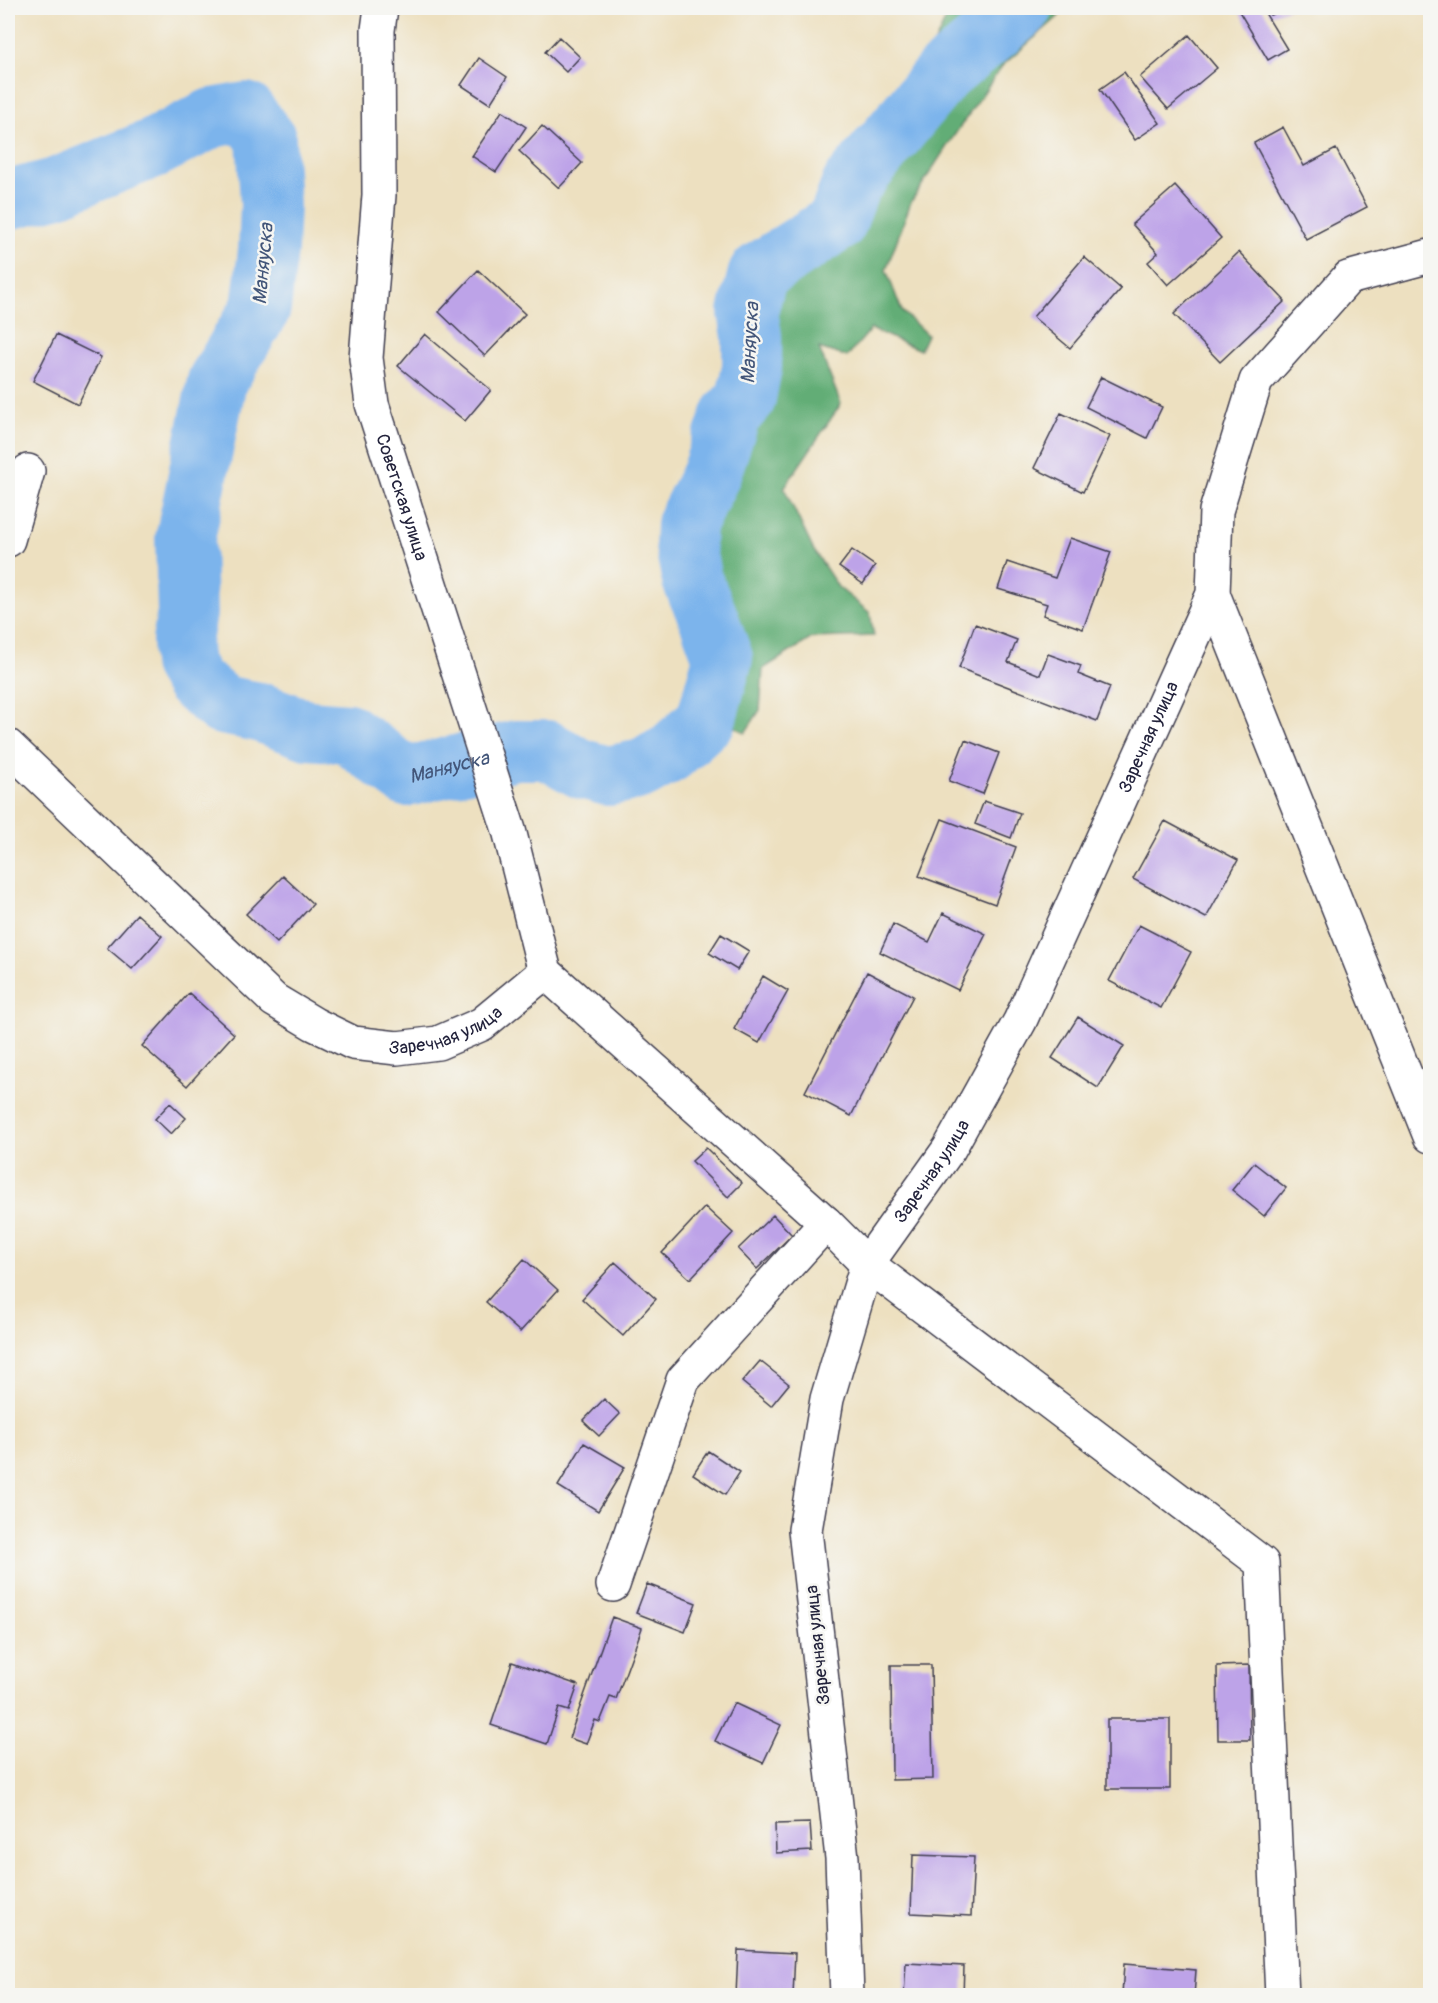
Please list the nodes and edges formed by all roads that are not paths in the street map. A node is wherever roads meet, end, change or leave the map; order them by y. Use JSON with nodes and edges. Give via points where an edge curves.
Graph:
{"nodes":[{"id":1,"x":381,"y":8,"type":"edge"},
{"id":2,"x":1431,"y":256,"type":"edge"},
{"id":3,"x":28,"y":471,"type":"dead end"},
{"id":4,"x":8,"y":540,"type":"edge"},
{"id":5,"x":1213,"y":594,"type":"junction"},
{"id":6,"x":8,"y":746,"type":"edge"},
{"id":7,"x":545,"y":972,"type":"junction"},
{"id":8,"x":1431,"y":1136,"type":"edge"},
{"id":9,"x":826,"y":1223,"type":"junction"},
{"id":10,"x":867,"y":1264,"type":"junction"},
{"id":11,"x":613,"y":1585,"type":"dead end"},
{"id":12,"x":847,"y":1995,"type":"edge"},
{"id":13,"x":1282,"y":1995,"type":"edge"}],
"edges":[{"from":1,"to":7,"type":"street","name":"Советская улица","via":[[379,195],[366,358],[372,404],[509,830]]},
{"from":2,"to":5,"type":"street","name":"Заречная улица","via":[[1348,278],[1256,381],[1216,511]]},
{"from":3,"to":4,"type":"street"},
{"from":5,"to":8,"type":"street"},
{"from":5,"to":10,"type":"street","name":"Заречная улица","via":[[1020,1021],[949,1149]]},
{"from":6,"to":7,"type":"street","name":"Заречная улица","via":[[274,1000],[353,1043],[398,1048],[438,1043],[482,1024]]},
{"from":7,"to":9,"type":"street"},
{"from":9,"to":10,"type":"street"},
{"from":9,"to":11,"type":"street","via":[[683,1380]]},
{"from":10,"to":12,"type":"street","name":"Заречная улица","via":[[827,1399],[805,1530],[842,1858]]},
{"from":10,"to":13,"type":"street","via":[[1262,1563]]}]}
